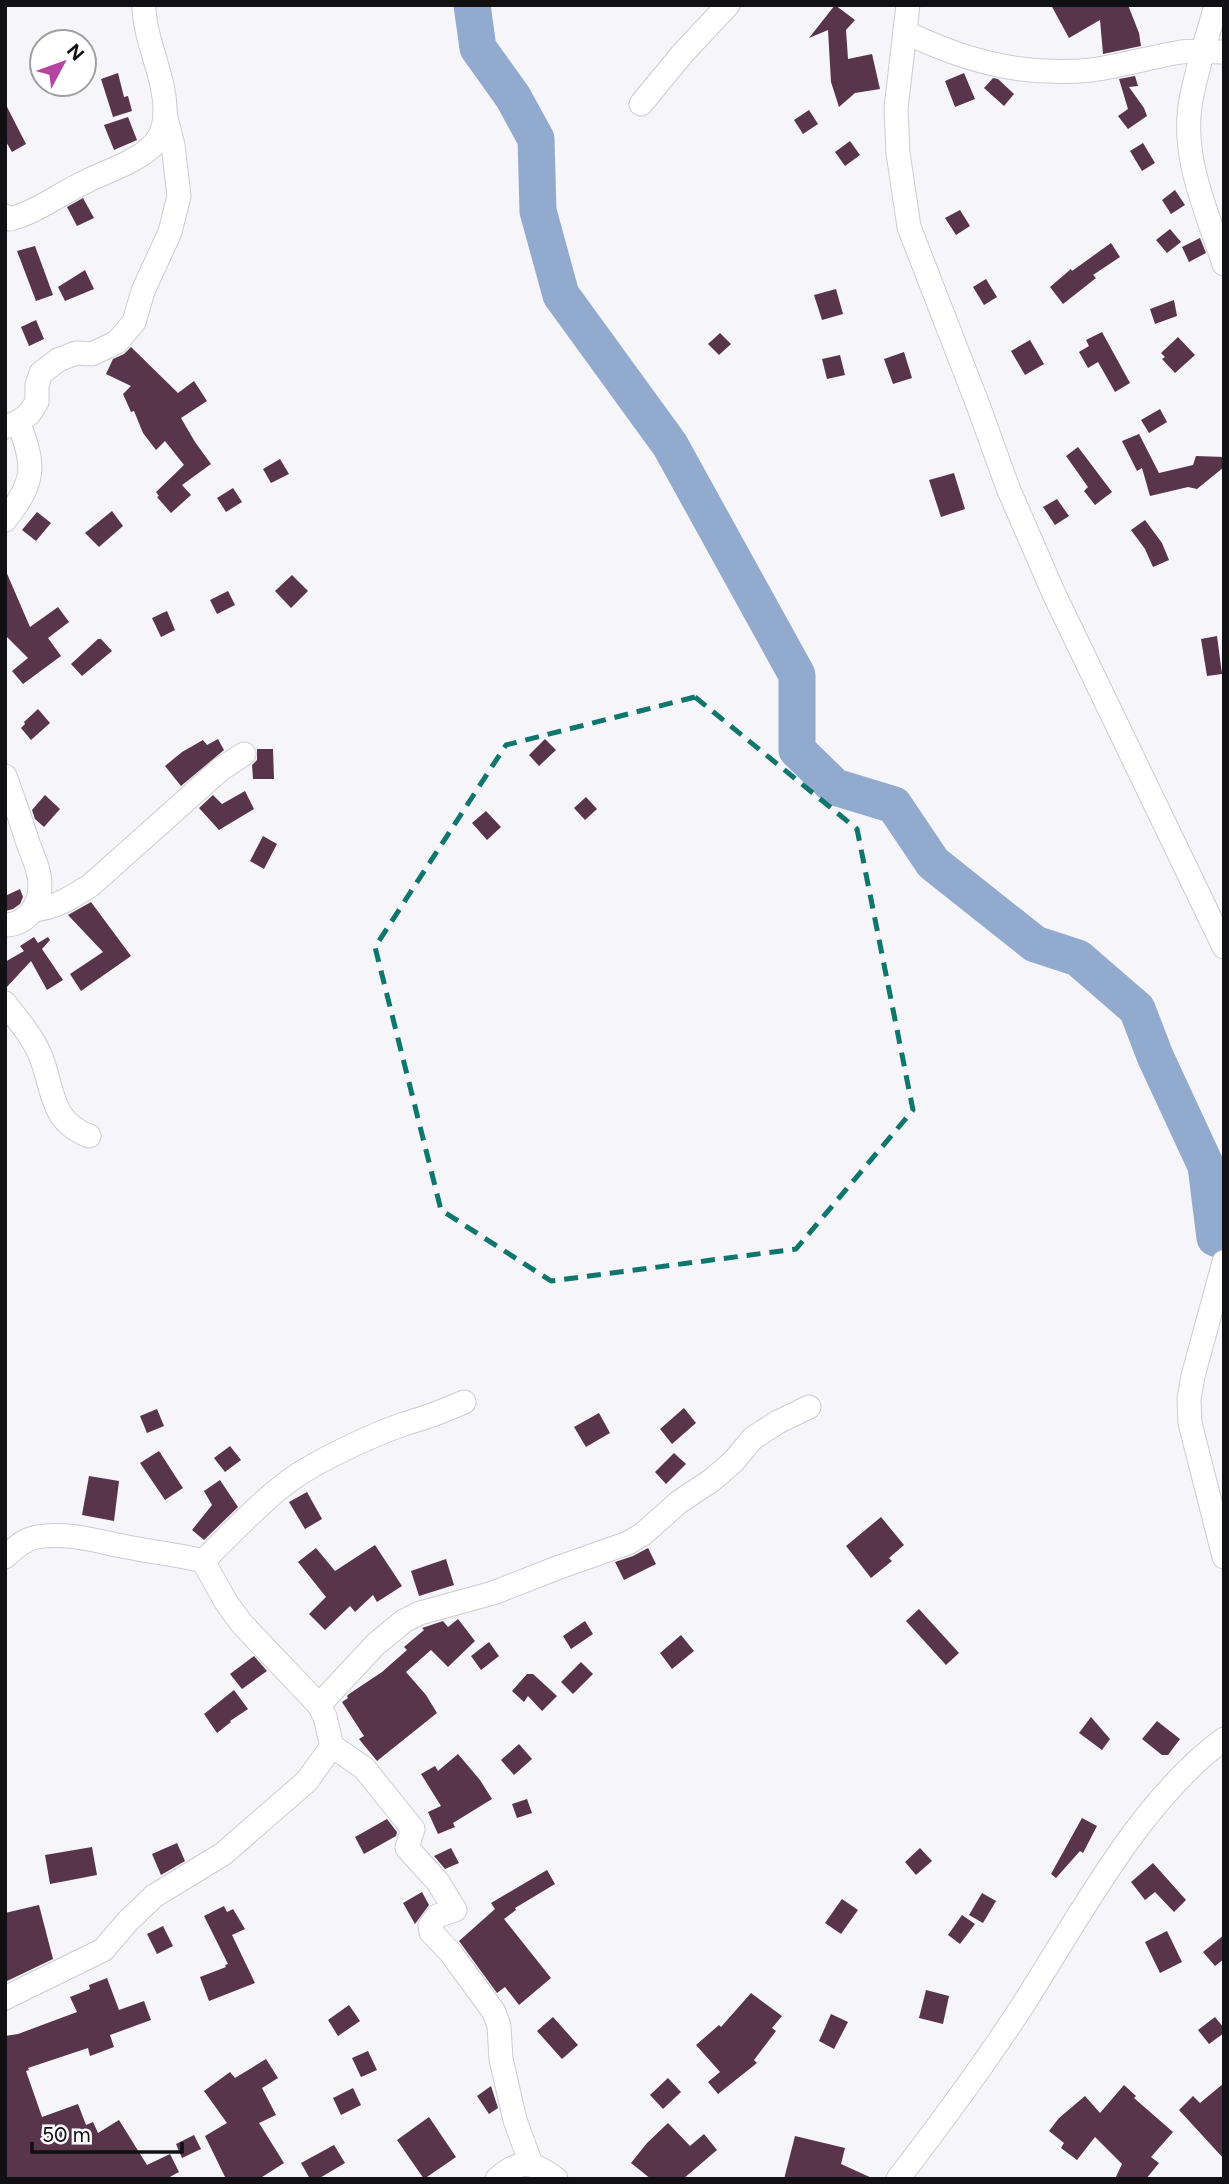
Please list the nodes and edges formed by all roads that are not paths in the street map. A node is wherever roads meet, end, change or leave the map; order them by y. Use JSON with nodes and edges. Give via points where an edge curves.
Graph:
{"nodes":[{"id":1,"x":144,"y":5,"type":"edge"},
{"id":2,"x":728,"y":5,"type":"edge"},
{"id":3,"x":908,"y":5,"type":"edge"},
{"id":4,"x":1216,"y":5,"type":"edge"},
{"id":5,"x":905,"y":32,"type":"junction"},
{"id":6,"x":1214,"y":52,"type":"edge"},
{"id":7,"x":641,"y":104,"type":"dead end"},
{"id":8,"x":165,"y":114,"type":"junction"},
{"id":9,"x":5,"y":216,"type":"edge"},
{"id":10,"x":1224,"y":264,"type":"edge"},
{"id":11,"x":12,"y":424,"type":"edge"},
{"id":12,"x":5,"y":520,"type":"edge"},
{"id":13,"x":244,"y":754,"type":"dead end"},
{"id":14,"x":5,"y":776,"type":"edge"},
{"id":15,"x":19,"y":919,"type":"edge"},
{"id":16,"x":5,"y":943,"type":"edge"},
{"id":17,"x":1224,"y":947,"type":"edge"},
{"id":18,"x":5,"y":1003,"type":"edge"},
{"id":19,"x":89,"y":1136,"type":"dead end"},
{"id":20,"x":1224,"y":1262,"type":"edge"},
{"id":21,"x":464,"y":1402,"type":"dead end"},
{"id":22,"x":809,"y":1407,"type":"dead end"},
{"id":23,"x":5,"y":1557,"type":"edge"},
{"id":24,"x":1224,"y":1557,"type":"edge"},
{"id":25,"x":203,"y":1561,"type":"junction"},
{"id":26,"x":318,"y":1704,"type":"junction"},
{"id":27,"x":1224,"y":1739,"type":"edge"},
{"id":28,"x":332,"y":1746,"type":"junction"},
{"id":29,"x":5,"y":1998,"type":"edge"},
{"id":30,"x":531,"y":2164,"type":"junction"},
{"id":31,"x":497,"y":2179,"type":"edge"},
{"id":32,"x":556,"y":2179,"type":"edge"},
{"id":33,"x":898,"y":2179,"type":"edge"}],
"edges":[{"from":1,"to":8,"type":"street"},
{"from":2,"to":7,"type":"street"},
{"from":3,"to":5,"type":"street"},
{"from":4,"to":6,"type":"street"},
{"from":5,"to":6,"type":"street","via":[[971,60],[1050,72],[1092,70],[1184,51]]},
{"from":5,"to":17,"type":"street","via":[[896,108],[909,227],[1008,488],[1054,594]]},
{"from":6,"to":10,"type":"street","via":[[1191,96],[1189,132],[1195,182]]},
{"from":8,"to":9,"type":"street","via":[[160,136],[142,155],[25,215]]},
{"from":8,"to":11,"type":"street","via":[[178,196],[170,232],[134,323],[117,342],[92,354],[76,353],[58,360],[41,373],[37,402],[29,414]]},
{"from":11,"to":12,"type":"street","via":[[29,448],[30,473],[21,499]]},
{"from":13,"to":15,"type":"street","via":[[91,884],[70,899]]},
{"from":14,"to":15,"type":"street","via":[[39,876],[38,899]]},
{"from":15,"to":16,"type":"street","via":[[14,937]]},
{"from":18,"to":19,"type":"street","via":[[41,1057],[61,1117]]},
{"from":20,"to":24,"type":"street","via":[[1189,1399],[1190,1423]]},
{"from":21,"to":25,"type":"street","via":[[307,1469]]},
{"from":22,"to":26,"type":"street","via":[[753,1438],[712,1480],[628,1543],[404,1621]]},
{"from":23,"to":25,"type":"street","via":[[33,1537],[54,1535]]},
{"from":25,"to":26,"type":"street","via":[[242,1624]]},
{"from":26,"to":28,"type":"street"},
{"from":27,"to":33,"type":"street","via":[[1191,1767],[1141,1826],[975,2077]]},
{"from":28,"to":29,"type":"street","via":[[307,1781],[223,1854],[154,1896],[103,1950]]},
{"from":28,"to":30,"type":"street","via":[[364,1768],[413,1829],[407,1848],[438,1882],[455,1910],[437,1916],[431,1932],[494,2012],[515,2120]]},
{"from":30,"to":31,"type":"street","via":[[509,2169]]},
{"from":30,"to":32,"type":"street"}]}
